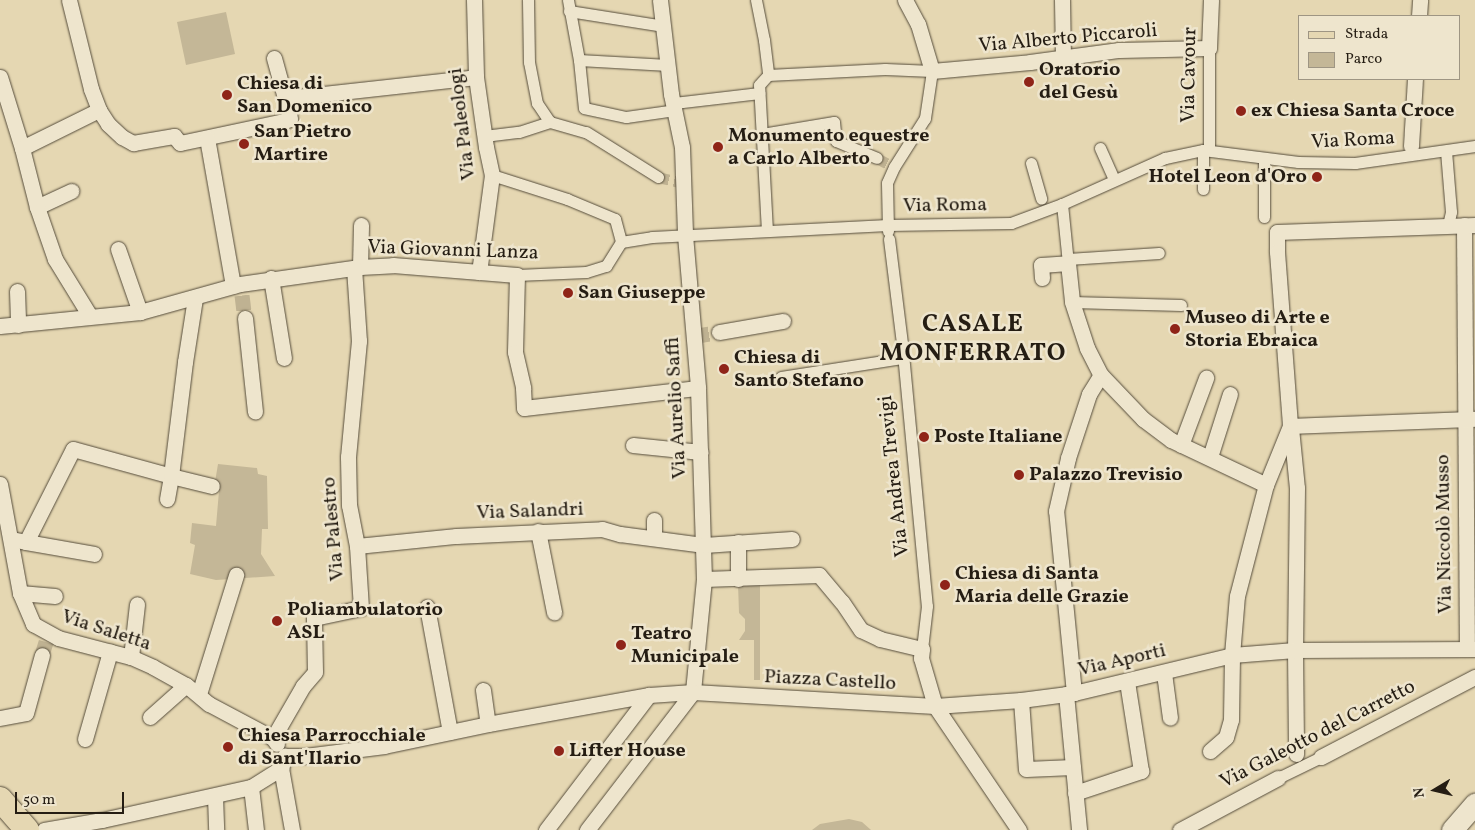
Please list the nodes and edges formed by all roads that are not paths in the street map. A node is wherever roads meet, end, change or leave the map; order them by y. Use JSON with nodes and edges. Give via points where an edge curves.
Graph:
{"nodes":[{"id":1,"x":69,"y":0,"type":"edge"},
{"id":2,"x":474,"y":0,"type":"edge"},
{"id":3,"x":528,"y":0,"type":"edge"},
{"id":4,"x":660,"y":0,"type":"edge"},
{"id":5,"x":756,"y":0,"type":"edge"},
{"id":6,"x":905,"y":0,"type":"edge"},
{"id":7,"x":1062,"y":0,"type":"edge"},
{"id":8,"x":1211,"y":0,"type":"edge"},
{"id":9,"x":1420,"y":0,"type":"edge"},
{"id":10,"x":569,"y":5,"type":"edge"},
{"id":11,"x":1419,"y":15,"type":"edge"},
{"id":12,"x":664,"y":26,"type":"junction"},
{"id":13,"x":1209,"y":48,"type":"junction"},
{"id":14,"x":274,"y":58,"type":"dead end"},
{"id":15,"x":1063,"y":58,"type":"junction"},
{"id":16,"x":579,"y":60,"type":"junction"},
{"id":17,"x":668,"y":65,"type":"junction"},
{"id":18,"x":932,"y":71,"type":"junction"},
{"id":19,"x":768,"y":75,"type":"junction"},
{"id":20,"x":0,"y":77,"type":"edge"},
{"id":21,"x":476,"y":77,"type":"junction"},
{"id":22,"x":1415,"y":80,"type":"edge"},
{"id":23,"x":759,"y":93,"type":"junction"},
{"id":24,"x":287,"y":98,"type":"junction"},
{"id":25,"x":673,"y":103,"type":"junction"},
{"id":26,"x":99,"y":110,"type":"junction"},
{"id":27,"x":550,"y":122,"type":"junction"},
{"id":28,"x":762,"y":134,"type":"junction"},
{"id":29,"x":484,"y":136,"type":"junction"},
{"id":30,"x":208,"y":138,"type":"junction"},
{"id":31,"x":1475,"y":146,"type":"edge"},
{"id":32,"x":22,"y":148,"type":"junction"},
{"id":33,"x":1100,"y":148,"type":"dead end"},
{"id":34,"x":1206,"y":150,"type":"junction"},
{"id":35,"x":1411,"y":151,"type":"junction"},
{"id":36,"x":1446,"y":151,"type":"junction"},
{"id":37,"x":877,"y":158,"type":"tunnel mouth"},
{"id":38,"x":1264,"y":158,"type":"junction"},
{"id":39,"x":1031,"y":163,"type":"dead end"},
{"id":40,"x":492,"y":175,"type":"junction"},
{"id":41,"x":658,"y":177,"type":"tunnel mouth"},
{"id":42,"x":1114,"y":179,"type":"junction"},
{"id":43,"x":1203,"y":189,"type":"dead end"},
{"id":44,"x":70,"y":191,"type":"dead end"},
{"id":45,"x":1062,"y":204,"type":"junction"},
{"id":46,"x":1043,"y":206,"type":"junction"},
{"id":47,"x":37,"y":207,"type":"junction"},
{"id":48,"x":1264,"y":217,"type":"dead end"},
{"id":49,"x":361,"y":225,"type":"dead end"},
{"id":50,"x":1448,"y":225,"type":"junction"},
{"id":51,"x":1470,"y":225,"type":"edge"},
{"id":52,"x":768,"y":231,"type":"junction"},
{"id":53,"x":888,"y":232,"type":"junction"},
{"id":54,"x":685,"y":235,"type":"junction"},
{"id":55,"x":620,"y":242,"type":"junction"},
{"id":56,"x":118,"y":249,"type":"dead end"},
{"id":57,"x":1159,"y":253,"type":"dead end"},
{"id":58,"x":1068,"y":261,"type":"junction"},
{"id":59,"x":357,"y":267,"type":"junction"},
{"id":60,"x":479,"y":272,"type":"junction"},
{"id":61,"x":517,"y":275,"type":"junction"},
{"id":62,"x":271,"y":278,"type":"junction"},
{"id":63,"x":1042,"y":278,"type":"dead end"},
{"id":64,"x":238,"y":288,"type":"junction"},
{"id":65,"x":17,"y":291,"type":"dead end"},
{"id":66,"x":195,"y":298,"type":"junction"},
{"id":67,"x":1072,"y":302,"type":"junction"},
{"id":68,"x":1181,"y":305,"type":"dead end"},
{"id":69,"x":140,"y":312,"type":"junction"},
{"id":70,"x":90,"y":316,"type":"junction"},
{"id":71,"x":246,"y":318,"type":"tunnel mouth"},
{"id":72,"x":783,"y":321,"type":"dead end"},
{"id":73,"x":18,"y":324,"type":"junction"},
{"id":74,"x":0,"y":326,"type":"edge"},
{"id":75,"x":719,"y":332,"type":"tunnel mouth"},
{"id":76,"x":284,"y":358,"type":"dead end"},
{"id":77,"x":902,"y":358,"type":"junction"},
{"id":78,"x":1101,"y":375,"type":"junction"},
{"id":79,"x":781,"y":377,"type":"dead end"},
{"id":80,"x":1206,"y":378,"type":"dead end"},
{"id":81,"x":698,"y":388,"type":"junction"},
{"id":82,"x":1230,"y":394,"type":"dead end"},
{"id":83,"x":255,"y":411,"type":"dead end"},
{"id":84,"x":1469,"y":419,"type":"edge"},
{"id":85,"x":1290,"y":426,"type":"junction"},
{"id":86,"x":633,"y":444,"type":"dead end"},
{"id":87,"x":1181,"y":445,"type":"junction"},
{"id":88,"x":700,"y":452,"type":"junction"},
{"id":89,"x":1210,"y":458,"type":"junction"},
{"id":90,"x":1275,"y":465,"type":"junction"},
{"id":91,"x":1296,"y":468,"type":"junction"},
{"id":92,"x":171,"y":476,"type":"junction"},
{"id":93,"x":0,"y":484,"type":"edge"},
{"id":94,"x":1266,"y":485,"type":"junction"},
{"id":95,"x":212,"y":486,"type":"dead end"},
{"id":96,"x":167,"y":500,"type":"dead end"},
{"id":97,"x":654,"y":520,"type":"dead end"},
{"id":98,"x":538,"y":531,"type":"junction"},
{"id":99,"x":654,"y":538,"type":"junction"},
{"id":100,"x":792,"y":538,"type":"dead end"},
{"id":101,"x":11,"y":539,"type":"junction"},
{"id":102,"x":26,"y":542,"type":"junction"},
{"id":103,"x":738,"y":542,"type":"junction"},
{"id":104,"x":704,"y":545,"type":"junction"},
{"id":105,"x":357,"y":546,"type":"junction"},
{"id":106,"x":94,"y":554,"type":"dead end"},
{"id":107,"x":236,"y":574,"type":"dead end"},
{"id":108,"x":704,"y":579,"type":"junction"},
{"id":109,"x":738,"y":579,"type":"junction"},
{"id":110,"x":20,"y":593,"type":"junction"},
{"id":111,"x":55,"y":596,"type":"dead end"},
{"id":112,"x":137,"y":604,"type":"dead end"},
{"id":113,"x":427,"y":607,"type":"dead end"},
{"id":114,"x":554,"y":612,"type":"dead end"},
{"id":115,"x":45,"y":644,"type":"junction"},
{"id":116,"x":922,"y":649,"type":"junction"},
{"id":117,"x":1471,"y":649,"type":"edge"},
{"id":118,"x":1295,"y":650,"type":"junction"},
{"id":119,"x":110,"y":652,"type":"junction"},
{"id":120,"x":1232,"y":655,"type":"junction"},
{"id":121,"x":131,"y":657,"type":"junction"},
{"id":122,"x":1164,"y":673,"type":"junction"},
{"id":123,"x":1475,"y":677,"type":"edge"},
{"id":124,"x":1127,"y":682,"type":"junction"},
{"id":125,"x":186,"y":685,"type":"junction"},
{"id":126,"x":482,"y":690,"type":"dead end"},
{"id":127,"x":693,"y":692,"type":"junction"},
{"id":128,"x":1070,"y":693,"type":"junction"},
{"id":129,"x":199,"y":694,"type":"junction"},
{"id":130,"x":649,"y":696,"type":"junction"},
{"id":131,"x":1021,"y":700,"type":"junction"},
{"id":132,"x":935,"y":706,"type":"junction"},
{"id":133,"x":150,"y":717,"type":"dead end"},
{"id":134,"x":0,"y":718,"type":"edge"},
{"id":135,"x":1170,"y":718,"type":"dead end"},
{"id":136,"x":488,"y":724,"type":"junction"},
{"id":137,"x":450,"y":732,"type":"junction"},
{"id":138,"x":273,"y":738,"type":"junction"},
{"id":139,"x":85,"y":739,"type":"dead end"},
{"id":140,"x":1210,"y":751,"type":"dead end"},
{"id":141,"x":1321,"y":757,"type":"joint"},
{"id":142,"x":1297,"y":761,"type":"junction"},
{"id":143,"x":283,"y":762,"type":"junction"},
{"id":144,"x":1073,"y":767,"type":"junction"},
{"id":145,"x":1278,"y":778,"type":"joint"},
{"id":146,"x":251,"y":787,"type":"junction"},
{"id":147,"x":1075,"y":793,"type":"junction"},
{"id":148,"x":215,"y":796,"type":"junction"},
{"id":149,"x":0,"y":799,"type":"edge"},
{"id":150,"x":1475,"y":804,"type":"edge"},
{"id":151,"x":27,"y":830,"type":"edge"},
{"id":152,"x":44,"y":830,"type":"edge"},
{"id":153,"x":216,"y":830,"type":"edge"},
{"id":154,"x":256,"y":830,"type":"edge"},
{"id":155,"x":292,"y":830,"type":"edge"},
{"id":156,"x":546,"y":830,"type":"edge"},
{"id":157,"x":587,"y":830,"type":"edge"},
{"id":158,"x":1019,"y":830,"type":"edge"},
{"id":159,"x":1079,"y":830,"type":"edge"},
{"id":160,"x":1180,"y":830,"type":"edge"},
{"id":161,"x":1452,"y":830,"type":"edge"}],
"edges":[{"from":1,"to":26,"type":"street"},
{"from":2,"to":21,"type":"street","name":"Via Paleologi"},
{"from":3,"to":27,"type":"street","via":[[529,62],[537,103]]},
{"from":4,"to":12,"type":"street","name":"Via Aurelio Saffi"},
{"from":5,"to":19,"type":"street"},
{"from":6,"to":18,"type":"street","via":[[918,24]]},
{"from":7,"to":15,"type":"street"},
{"from":8,"to":13,"type":"street","name":"Via Cavour"},
{"from":9,"to":11,"type":"street"},
{"from":10,"to":12,"type":"street"},
{"from":10,"to":16,"type":"street"},
{"from":12,"to":17,"type":"street","name":"Via Aurelio Saffi"},
{"from":13,"to":15,"type":"street","name":"Via Alberto Piccaroli","via":[[1119,50]]},
{"from":13,"to":34,"type":"street","name":"Via Cavour"},
{"from":14,"to":24,"type":"street","via":[[284,98]]},
{"from":15,"to":18,"type":"street","name":"Via Alberto Piccaroli"},
{"from":16,"to":17,"type":"street"},
{"from":16,"to":25,"type":"street","via":[[584,108],[626,117]]},
{"from":17,"to":25,"type":"street","name":"Via Aurelio Saffi"},
{"from":18,"to":19,"type":"street","via":[[885,69]]},
{"from":18,"to":53,"type":"street","name":"Via Andrea Trevigi","via":[[925,118],[887,183]]},
{"from":19,"to":23,"type":"street","via":[[759,85]]},
{"from":20,"to":32,"type":"street"},
{"from":21,"to":24,"type":"street"},
{"from":21,"to":29,"type":"street","name":"Via Paleologi"},
{"from":22,"to":35,"type":"street"},
{"from":23,"to":25,"type":"street"},
{"from":23,"to":28,"type":"street"},
{"from":24,"to":30,"type":"street","via":[[290,119]]},
{"from":25,"to":54,"type":"street","name":"Via Aurelio Saffi","via":[[682,147]]},
{"from":26,"to":30,"type":"street","via":[[108,124],[133,143],[174,136],[180,143]]},
{"from":26,"to":32,"type":"street"},
{"from":27,"to":29,"type":"street","via":[[519,132]]},
{"from":27,"to":41,"type":"street","via":[[586,132]]},
{"from":28,"to":37,"type":"street","via":[[834,122],[836,141]]},
{"from":28,"to":52,"type":"street"},
{"from":29,"to":40,"type":"street","name":"Via Paleologi"},
{"from":30,"to":64,"type":"street"},
{"from":31,"to":36,"type":"street","name":"Via Roma"},
{"from":32,"to":47,"type":"street"},
{"from":33,"to":42,"type":"street"},
{"from":34,"to":38,"type":"street","name":"Via Roma"},
{"from":34,"to":42,"type":"street","name":"Via Roma","via":[[1165,158]]},
{"from":34,"to":43,"type":"street"},
{"from":35,"to":36,"type":"street","name":"Via Roma"},
{"from":35,"to":38,"type":"street","name":"Via Roma","via":[[1356,163]]},
{"from":36,"to":50,"type":"street","via":[[1451,212]]},
{"from":38,"to":48,"type":"street"},
{"from":39,"to":46,"type":"street"},
{"from":40,"to":55,"type":"street","via":[[567,199],[615,219]]},
{"from":40,"to":60,"type":"street","name":"Via Paleologi"},
{"from":42,"to":45,"type":"street","name":"Via Roma"},
{"from":44,"to":47,"type":"street"},
{"from":45,"to":46,"type":"street","name":"Via Roma"},
{"from":45,"to":58,"type":"street"},
{"from":46,"to":53,"type":"street","name":"Via Roma","via":[[1011,223]]},
{"from":47,"to":70,"type":"street","via":[[55,259]]},
{"from":49,"to":59,"type":"street","name":"Via Palestro"},
{"from":50,"to":51,"type":"street"},
{"from":50,"to":85,"type":"street","via":[[1277,232]]},
{"from":51,"to":84,"type":"street","name":"Via Niccolò Musso"},
{"from":52,"to":53,"type":"street","name":"Via Roma"},
{"from":52,"to":54,"type":"street","name":"Via Roma"},
{"from":53,"to":77,"type":"street","name":"Via Andrea Trevigi"},
{"from":54,"to":55,"type":"street"},
{"from":54,"to":81,"type":"street","name":"Via Aurelio Saffi"},
{"from":55,"to":61,"type":"street","name":"Via Giovanni Lanza","via":[[609,271]]},
{"from":56,"to":69,"type":"street"},
{"from":57,"to":58,"type":"street"},
{"from":58,"to":63,"type":"street","via":[[1041,266]]},
{"from":58,"to":67,"type":"street"},
{"from":59,"to":60,"type":"street","name":"Via Giovanni Lanza","via":[[392,265]]},
{"from":59,"to":62,"type":"street","name":"Via Giovanni Lanza"},
{"from":59,"to":105,"type":"street","name":"Via Palestro","via":[[360,341],[348,457],[348,505]]},
{"from":60,"to":61,"type":"street","name":"Via Giovanni Lanza"},
{"from":61,"to":81,"type":"street","via":[[515,352],[524,408]]},
{"from":62,"to":64,"type":"street","name":"Via Giovanni Lanza"},
{"from":62,"to":76,"type":"street"},
{"from":64,"to":66,"type":"street","name":"Via Giovanni Lanza"},
{"from":65,"to":73,"type":"street"},
{"from":66,"to":69,"type":"street","name":"Via Giovanni Lanza"},
{"from":66,"to":92,"type":"street"},
{"from":67,"to":68,"type":"street"},
{"from":67,"to":78,"type":"street","via":[[1087,348]]},
{"from":69,"to":70,"type":"street","name":"Via Giovanni Lanza"},
{"from":70,"to":73,"type":"street","name":"Via Giovanni Lanza"},
{"from":71,"to":83,"type":"street"},
{"from":72,"to":75,"type":"street"},
{"from":73,"to":74,"type":"street","name":"Via Giovanni Lanza"},
{"from":77,"to":79,"type":"street"},
{"from":77,"to":116,"type":"street","name":"Via Andrea Trevigi","via":[[927,606]]},
{"from":78,"to":87,"type":"street","via":[[1143,419]]},
{"from":78,"to":128,"type":"street","via":[[1089,394],[1068,458],[1056,511]]},
{"from":80,"to":87,"type":"street"},
{"from":81,"to":88,"type":"street","name":"Via Aurelio Saffi"},
{"from":82,"to":89,"type":"street"},
{"from":84,"to":85,"type":"street"},
{"from":84,"to":117,"type":"street","name":"Via Niccolò Musso"},
{"from":85,"to":90,"type":"street"},
{"from":85,"to":91,"type":"street"},
{"from":86,"to":88,"type":"street"},
{"from":87,"to":89,"type":"street"},
{"from":88,"to":104,"type":"street","name":"Via Aurelio Saffi"},
{"from":89,"to":94,"type":"street"},
{"from":90,"to":91,"type":"street"},
{"from":90,"to":94,"type":"street"},
{"from":91,"to":118,"type":"street"},
{"from":92,"to":95,"type":"street"},
{"from":92,"to":96,"type":"street"},
{"from":92,"to":102,"type":"street","via":[[73,449]]},
{"from":93,"to":101,"type":"street","name":"Via Saletta"},
{"from":94,"to":120,"type":"street","via":[[1238,596]]},
{"from":97,"to":99,"type":"street"},
{"from":98,"to":99,"type":"street","name":"Via Salandri","via":[[602,530]]},
{"from":98,"to":105,"type":"street","name":"Via Salandri"},
{"from":98,"to":114,"type":"street"},
{"from":99,"to":104,"type":"street","name":"Via Salandri"},
{"from":100,"to":103,"type":"street","name":"Via Salandri"},
{"from":101,"to":102,"type":"street"},
{"from":101,"to":110,"type":"street","name":"Via Saletta"},
{"from":102,"to":106,"type":"street"},
{"from":103,"to":104,"type":"street","name":"Via Salandri"},
{"from":103,"to":109,"type":"street"},
{"from":104,"to":108,"type":"street","name":"Via Aurelio Saffi"},
{"from":105,"to":138,"type":"street","name":"Via Palestro","via":[[361,608],[314,618],[315,672]]},
{"from":107,"to":129,"type":"street"},
{"from":108,"to":109,"type":"street","name":"Piazza Castello"},
{"from":108,"to":127,"type":"street"},
{"from":109,"to":116,"type":"street","name":"Piazza Castello","via":[[819,575],[861,630],[880,639]]},
{"from":110,"to":111,"type":"street"},
{"from":110,"to":115,"type":"street","name":"Via Saletta"},
{"from":112,"to":121,"type":"street"},
{"from":113,"to":137,"type":"street"},
{"from":115,"to":119,"type":"street","name":"Via Saletta"},
{"from":115,"to":134,"type":"street","via":[[26,713]]},
{"from":116,"to":132,"type":"street","name":"Piazza Castello","via":[[921,658]]},
{"from":117,"to":118,"type":"street","name":"Via Aporti"},
{"from":118,"to":120,"type":"street","name":"Via Aporti"},
{"from":118,"to":142,"type":"street"},
{"from":119,"to":121,"type":"street","name":"Via Saletta"},
{"from":119,"to":139,"type":"street"},
{"from":120,"to":122,"type":"street","name":"Via Aporti"},
{"from":120,"to":140,"type":"street","via":[[1231,720],[1226,737]]},
{"from":121,"to":125,"type":"street","name":"Via Saletta"},
{"from":122,"to":124,"type":"street","name":"Via Aporti"},
{"from":122,"to":135,"type":"street"},
{"from":123,"to":141,"type":"street","name":"Via Galeotto del Carretto"},
{"from":124,"to":128,"type":"street","name":"Via Aporti"},
{"from":124,"to":147,"type":"street","via":[[1141,771]]},
{"from":125,"to":129,"type":"street","name":"Via Saletta"},
{"from":125,"to":133,"type":"street"},
{"from":126,"to":136,"type":"street"},
{"from":127,"to":130,"type":"street","name":"Piazza Castello"},
{"from":127,"to":132,"type":"street","name":"Piazza Castello"},
{"from":127,"to":157,"type":"street"},
{"from":128,"to":131,"type":"street","name":"Via Aporti"},
{"from":128,"to":144,"type":"street"},
{"from":129,"to":138,"type":"street","name":"Via Saletta","via":[[210,704]]},
{"from":130,"to":136,"type":"street","name":"Piazza Castello"},
{"from":130,"to":156,"type":"street"},
{"from":131,"to":132,"type":"street","name":"Piazza Castello"},
{"from":131,"to":144,"type":"street","via":[[1026,770]]},
{"from":132,"to":158,"type":"street","name":"Piazza Castello"},
{"from":136,"to":137,"type":"street","name":"Piazza Castello"},
{"from":137,"to":143,"type":"street","name":"Piazza Castello"},
{"from":138,"to":143,"type":"street","name":"Via Saletta"},
{"from":141,"to":142,"type":"street","name":"Via Galeotto del Carretto"},
{"from":142,"to":145,"type":"street","name":"Via Galeotto del Carretto"},
{"from":143,"to":146,"type":"street"},
{"from":143,"to":155,"type":"street"},
{"from":144,"to":147,"type":"street"},
{"from":145,"to":160,"type":"street","name":"Via Galeotto del Carretto"},
{"from":146,"to":148,"type":"street"},
{"from":146,"to":154,"type":"street"},
{"from":147,"to":159,"type":"street"},
{"from":148,"to":152,"type":"street"},
{"from":148,"to":153,"type":"street"},
{"from":149,"to":151,"type":"main road"},
{"from":150,"to":161,"type":"main road"}]}
